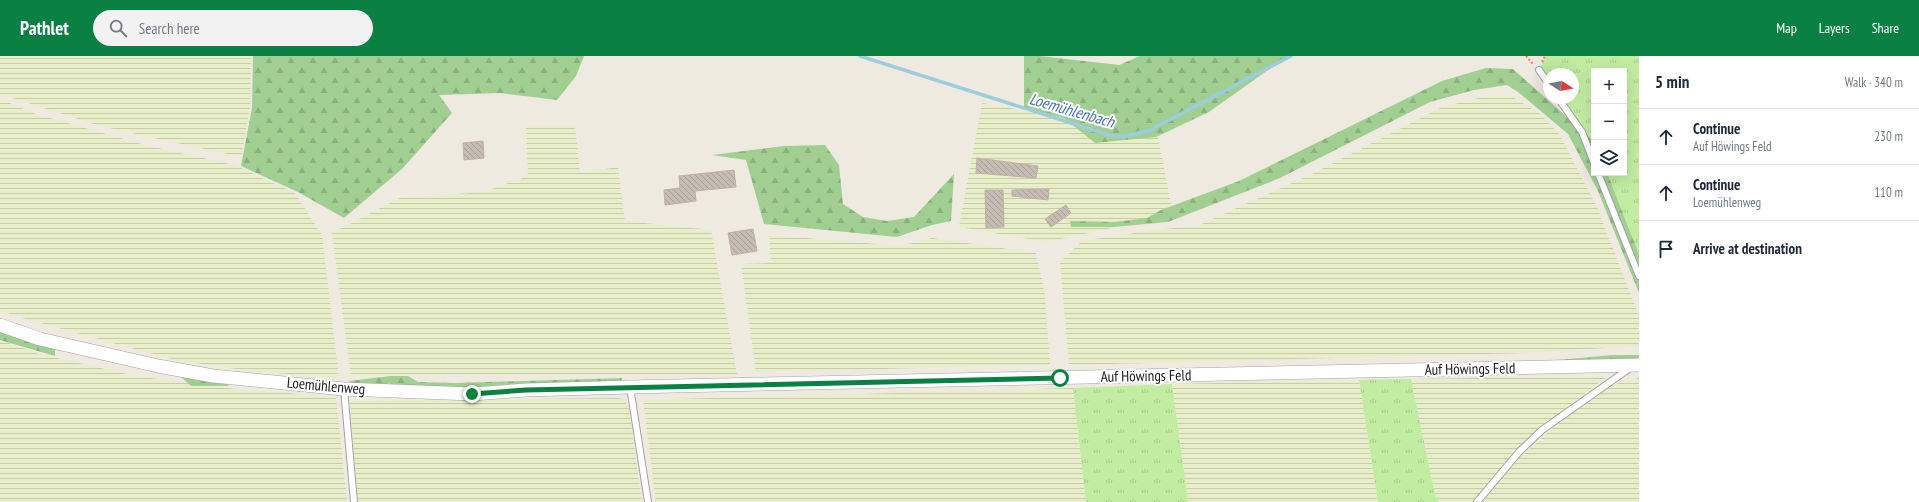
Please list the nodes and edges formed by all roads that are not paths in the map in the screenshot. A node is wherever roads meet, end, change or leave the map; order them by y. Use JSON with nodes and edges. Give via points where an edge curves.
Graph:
{"nodes":[{"id":1,"x":1539,"y":70,"type":"dead end"},
{"id":2,"x":1543,"y":76,"type":"edge"},
{"id":3,"x":1562,"y":104,"type":"edge"},
{"id":4,"x":1591,"y":155,"type":"edge"},
{"id":5,"x":1599,"y":176,"type":"edge"},
{"id":6,"x":1639,"y":276,"type":"edge"},
{"id":7,"x":0,"y":325,"type":"edge"},
{"id":8,"x":1637,"y":365,"type":"edge"},
{"id":9,"x":630,"y":387,"type":"junction"},
{"id":10,"x":658,"y":387,"type":"joint"},
{"id":11,"x":344,"y":389,"type":"junction"},
{"id":12,"x":354,"y":502,"type":"edge"},
{"id":13,"x":648,"y":502,"type":"edge"},
{"id":14,"x":1477,"y":502,"type":"edge"}],
"edges":[{"from":1,"to":2,"type":"lane"},
{"from":3,"to":4,"type":"lane","via":[[1582,132]]},
{"from":5,"to":6,"type":"lane"},
{"from":7,"to":11,"type":"street","name":"Loemühlenweg","via":[[40,339],[174,369],[213,376]]},
{"from":8,"to":10,"type":"street","name":"Auf Höwings Feld"},
{"from":8,"to":14,"type":"lane","name":"Auf Höwings Feld","via":[[1542,430],[1519,452]]},
{"from":9,"to":10,"type":"street","name":"Loemühlenweg"},
{"from":9,"to":11,"type":"street","name":"Loemühlenweg","via":[[472,394]]},
{"from":9,"to":13,"type":"lane"},
{"from":11,"to":12,"type":"lane"}]}
